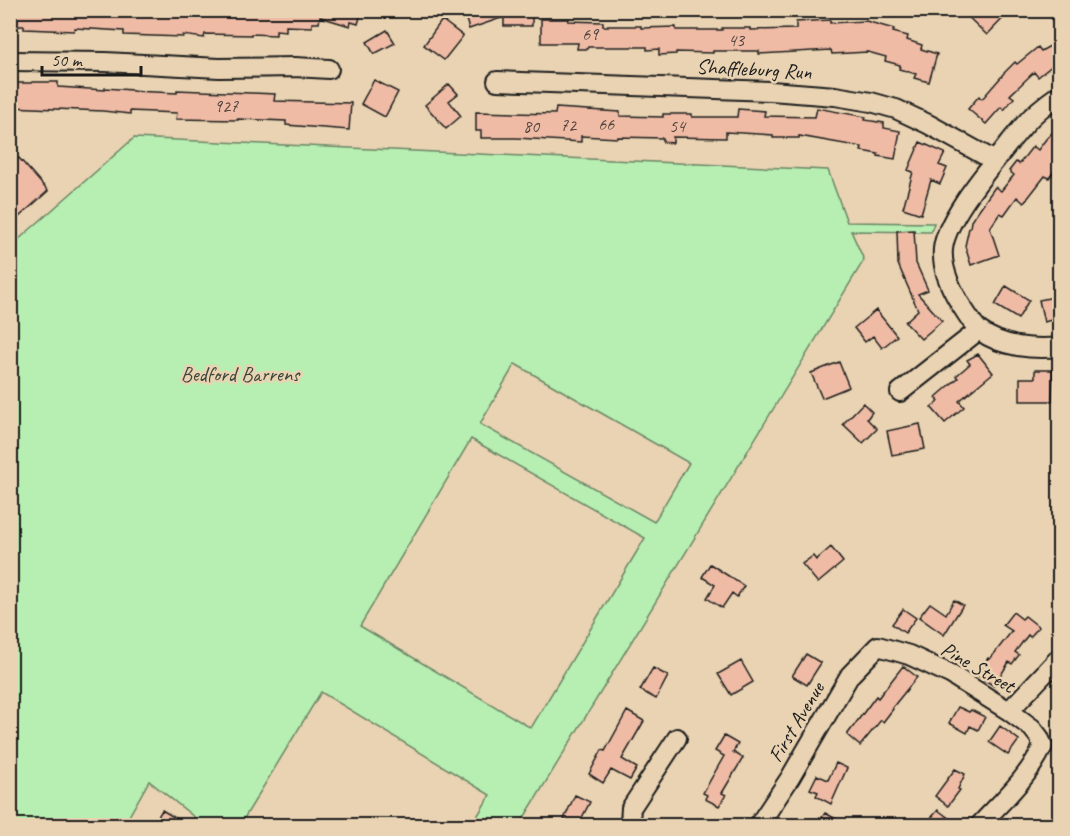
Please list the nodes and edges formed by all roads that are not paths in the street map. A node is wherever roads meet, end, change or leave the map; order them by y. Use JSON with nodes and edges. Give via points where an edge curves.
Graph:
{"nodes":[{"id":1,"x":10,"y":61,"type":"edge"},
{"id":2,"x":329,"y":69,"type":"dead end"},
{"id":3,"x":497,"y":81,"type":"dead end"},
{"id":4,"x":1059,"y":94,"type":"edge"},
{"id":5,"x":995,"y":161,"type":"junction"},
{"id":6,"x":979,"y":330,"type":"junction"},
{"id":7,"x":1059,"y":347,"type":"edge"},
{"id":8,"x":900,"y":392,"type":"dead end"},
{"id":9,"x":878,"y":646,"type":"joint"},
{"id":10,"x":1059,"y":657,"type":"edge"},
{"id":11,"x":1009,"y":711,"type":"junction"},
{"id":12,"x":677,"y":738,"type":"dead end"},
{"id":13,"x":634,"y":825,"type":"edge"},
{"id":14,"x":758,"y":825,"type":"edge"},
{"id":15,"x":978,"y":825,"type":"edge"}],
"edges":[{"from":1,"to":2,"type":"street"},
{"from":3,"to":5,"type":"street","name":"Shaffleburg Run","via":[[835,96],[896,109]]},
{"from":4,"to":5,"type":"street","via":[[1025,124]]},
{"from":5,"to":6,"type":"street","via":[[948,229],[943,249],[944,268],[959,301]]},
{"from":6,"to":7,"type":"street","via":[[1011,344]]},
{"from":6,"to":8,"type":"street"},
{"from":9,"to":11,"type":"street","name":"Pine Street","via":[[950,674]]},
{"from":9,"to":14,"type":"street","name":"First Avenue","via":[[850,675]]},
{"from":10,"to":11,"type":"street"},
{"from":11,"to":15,"type":"street","name":"Pine Street","via":[[1032,728],[1043,746],[1028,772]]},
{"from":12,"to":13,"type":"street","via":[[631,808],[630,823]]}]}
